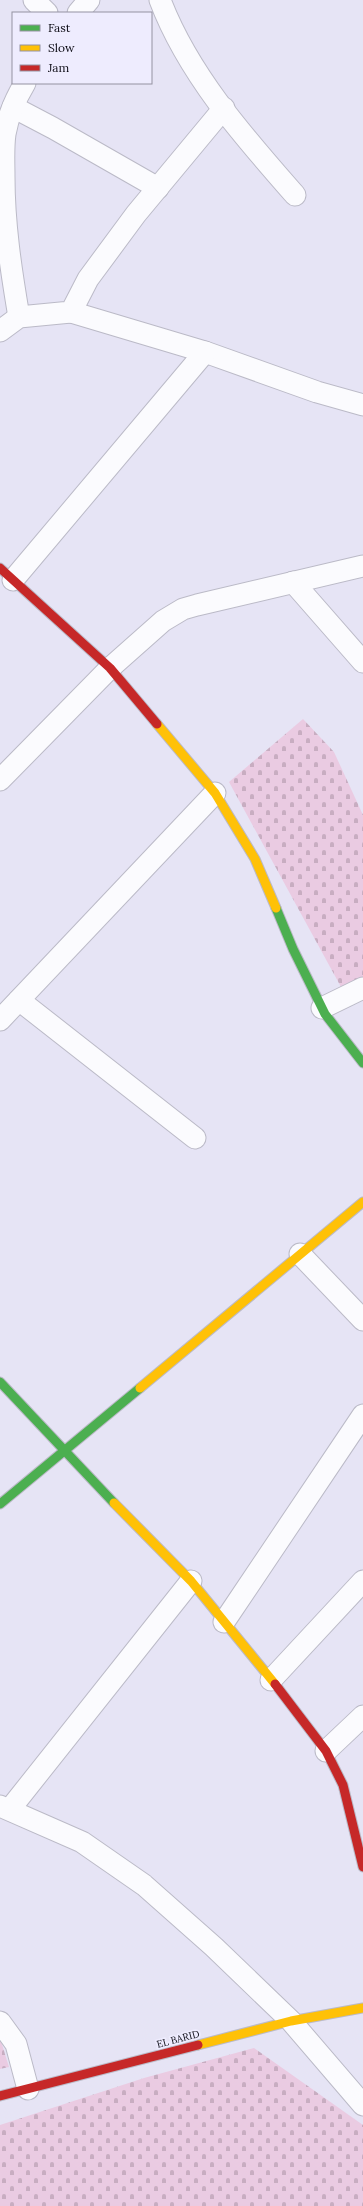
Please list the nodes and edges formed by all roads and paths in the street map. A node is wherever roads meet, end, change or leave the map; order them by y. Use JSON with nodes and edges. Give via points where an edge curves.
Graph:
{"nodes":[{"id":1,"x":34,"y":0,"type":"edge"},
{"id":2,"x":90,"y":0,"type":"edge"},
{"id":3,"x":160,"y":0,"type":"edge"},
{"id":4,"x":46,"y":12,"type":"edge"},
{"id":5,"x":79,"y":12,"type":"edge"},
{"id":6,"x":24,"y":84,"type":"edge"},
{"id":7,"x":13,"y":107,"type":"junction"},
{"id":8,"x":224,"y":108,"type":"junction"},
{"id":9,"x":158,"y":188,"type":"junction"},
{"id":10,"x":295,"y":195,"type":"dead end"},
{"id":11,"x":71,"y":312,"type":"junction"},
{"id":12,"x":19,"y":317,"type":"junction"},
{"id":13,"x":0,"y":331,"type":"edge"},
{"id":14,"x":205,"y":352,"type":"junction"},
{"id":15,"x":363,"y":405,"type":"edge"},
{"id":16,"x":363,"y":566,"type":"edge"},
{"id":17,"x":7,"y":574,"type":"edge"},
{"id":18,"x":293,"y":582,"type":"junction"},
{"id":19,"x":363,"y":662,"type":"edge"},
{"id":20,"x":110,"y":668,"type":"junction"},
{"id":21,"x":0,"y":780,"type":"edge"},
{"id":22,"x":215,"y":793,"type":"junction"},
{"id":23,"x":363,"y":988,"type":"edge"},
{"id":24,"x":19,"y":1000,"type":"junction"},
{"id":25,"x":322,"y":1008,"type":"junction"},
{"id":26,"x":0,"y":1020,"type":"edge"},
{"id":27,"x":363,"y":1063,"type":"edge"},
{"id":28,"x":195,"y":1138,"type":"dead end"},
{"id":29,"x":363,"y":1202,"type":"edge"},
{"id":30,"x":300,"y":1254,"type":"junction"},
{"id":31,"x":363,"y":1320,"type":"edge"},
{"id":32,"x":0,"y":1382,"type":"edge"},
{"id":33,"x":363,"y":1415,"type":"edge"},
{"id":34,"x":63,"y":1450,"type":"junction"},
{"id":35,"x":0,"y":1504,"type":"edge"},
{"id":36,"x":191,"y":1581,"type":"junction"},
{"id":37,"x":363,"y":1581,"type":"edge"},
{"id":38,"x":224,"y":1622,"type":"junction"},
{"id":39,"x":271,"y":1680,"type":"junction"},
{"id":40,"x":363,"y":1716,"type":"edge"},
{"id":41,"x":326,"y":1751,"type":"junction"},
{"id":42,"x":5,"y":1808,"type":"edge"},
{"id":43,"x":363,"y":1867,"type":"edge"},
{"id":44,"x":361,"y":2010,"type":"edge"},
{"id":45,"x":291,"y":2021,"type":"junction"},
{"id":46,"x":0,"y":2022,"type":"edge"},
{"id":47,"x":28,"y":2089,"type":"junction"},
{"id":48,"x":0,"y":2096,"type":"edge"},
{"id":49,"x":363,"y":2105,"type":"edge"}],
"edges":[{"from":1,"to":4,"type":"street"},
{"from":2,"to":5,"type":"street"},
{"from":3,"to":8,"type":"street","via":[[183,49]]},
{"from":6,"to":7,"type":"street"},
{"from":7,"to":9,"type":"street"},
{"from":7,"to":12,"type":"street","via":[[5,134],[4,211]]},
{"from":8,"to":9,"type":"street"},
{"from":8,"to":10,"type":"street","via":[[267,164]]},
{"from":9,"to":11,"type":"street","via":[[88,279]]},
{"from":11,"to":12,"type":"street"},
{"from":11,"to":14,"type":"street"},
{"from":12,"to":13,"type":"street"},
{"from":14,"to":15,"type":"street"},
{"from":14,"to":17,"type":"street"},
{"from":16,"to":18,"type":"street"},
{"from":17,"to":20,"type":"street"},
{"from":18,"to":19,"type":"street"},
{"from":18,"to":20,"type":"street","via":[[183,609],[163,622]]},
{"from":20,"to":21,"type":"street"},
{"from":20,"to":22,"type":"street"},
{"from":22,"to":24,"type":"street"},
{"from":22,"to":25,"type":"street","via":[[255,859],[293,949]]},
{"from":23,"to":25,"type":"street"},
{"from":24,"to":26,"type":"street"},
{"from":24,"to":28,"type":"street"},
{"from":25,"to":27,"type":"street"},
{"from":29,"to":30,"type":"street"},
{"from":30,"to":31,"type":"street"},
{"from":30,"to":34,"type":"street"},
{"from":32,"to":34,"type":"street"},
{"from":33,"to":38,"type":"street"},
{"from":34,"to":35,"type":"street"},
{"from":34,"to":36,"type":"street"},
{"from":36,"to":38,"type":"street"},
{"from":36,"to":42,"type":"street"},
{"from":37,"to":39,"type":"street"},
{"from":38,"to":39,"type":"street"},
{"from":39,"to":41,"type":"street"},
{"from":40,"to":41,"type":"street"},
{"from":41,"to":43,"type":"street","via":[[343,1785]]},
{"from":42,"to":45,"type":"street","via":[[82,1842],[144,1885],[214,1947]]},
{"from":44,"to":45,"type":"street","name":"EL BARID"},
{"from":45,"to":47,"type":"street","name":"EL BARID"},
{"from":45,"to":49,"type":"street"},
{"from":46,"to":47,"type":"street","via":[[16,2044]]},
{"from":47,"to":48,"type":"street","name":"EL BARID"}]}
